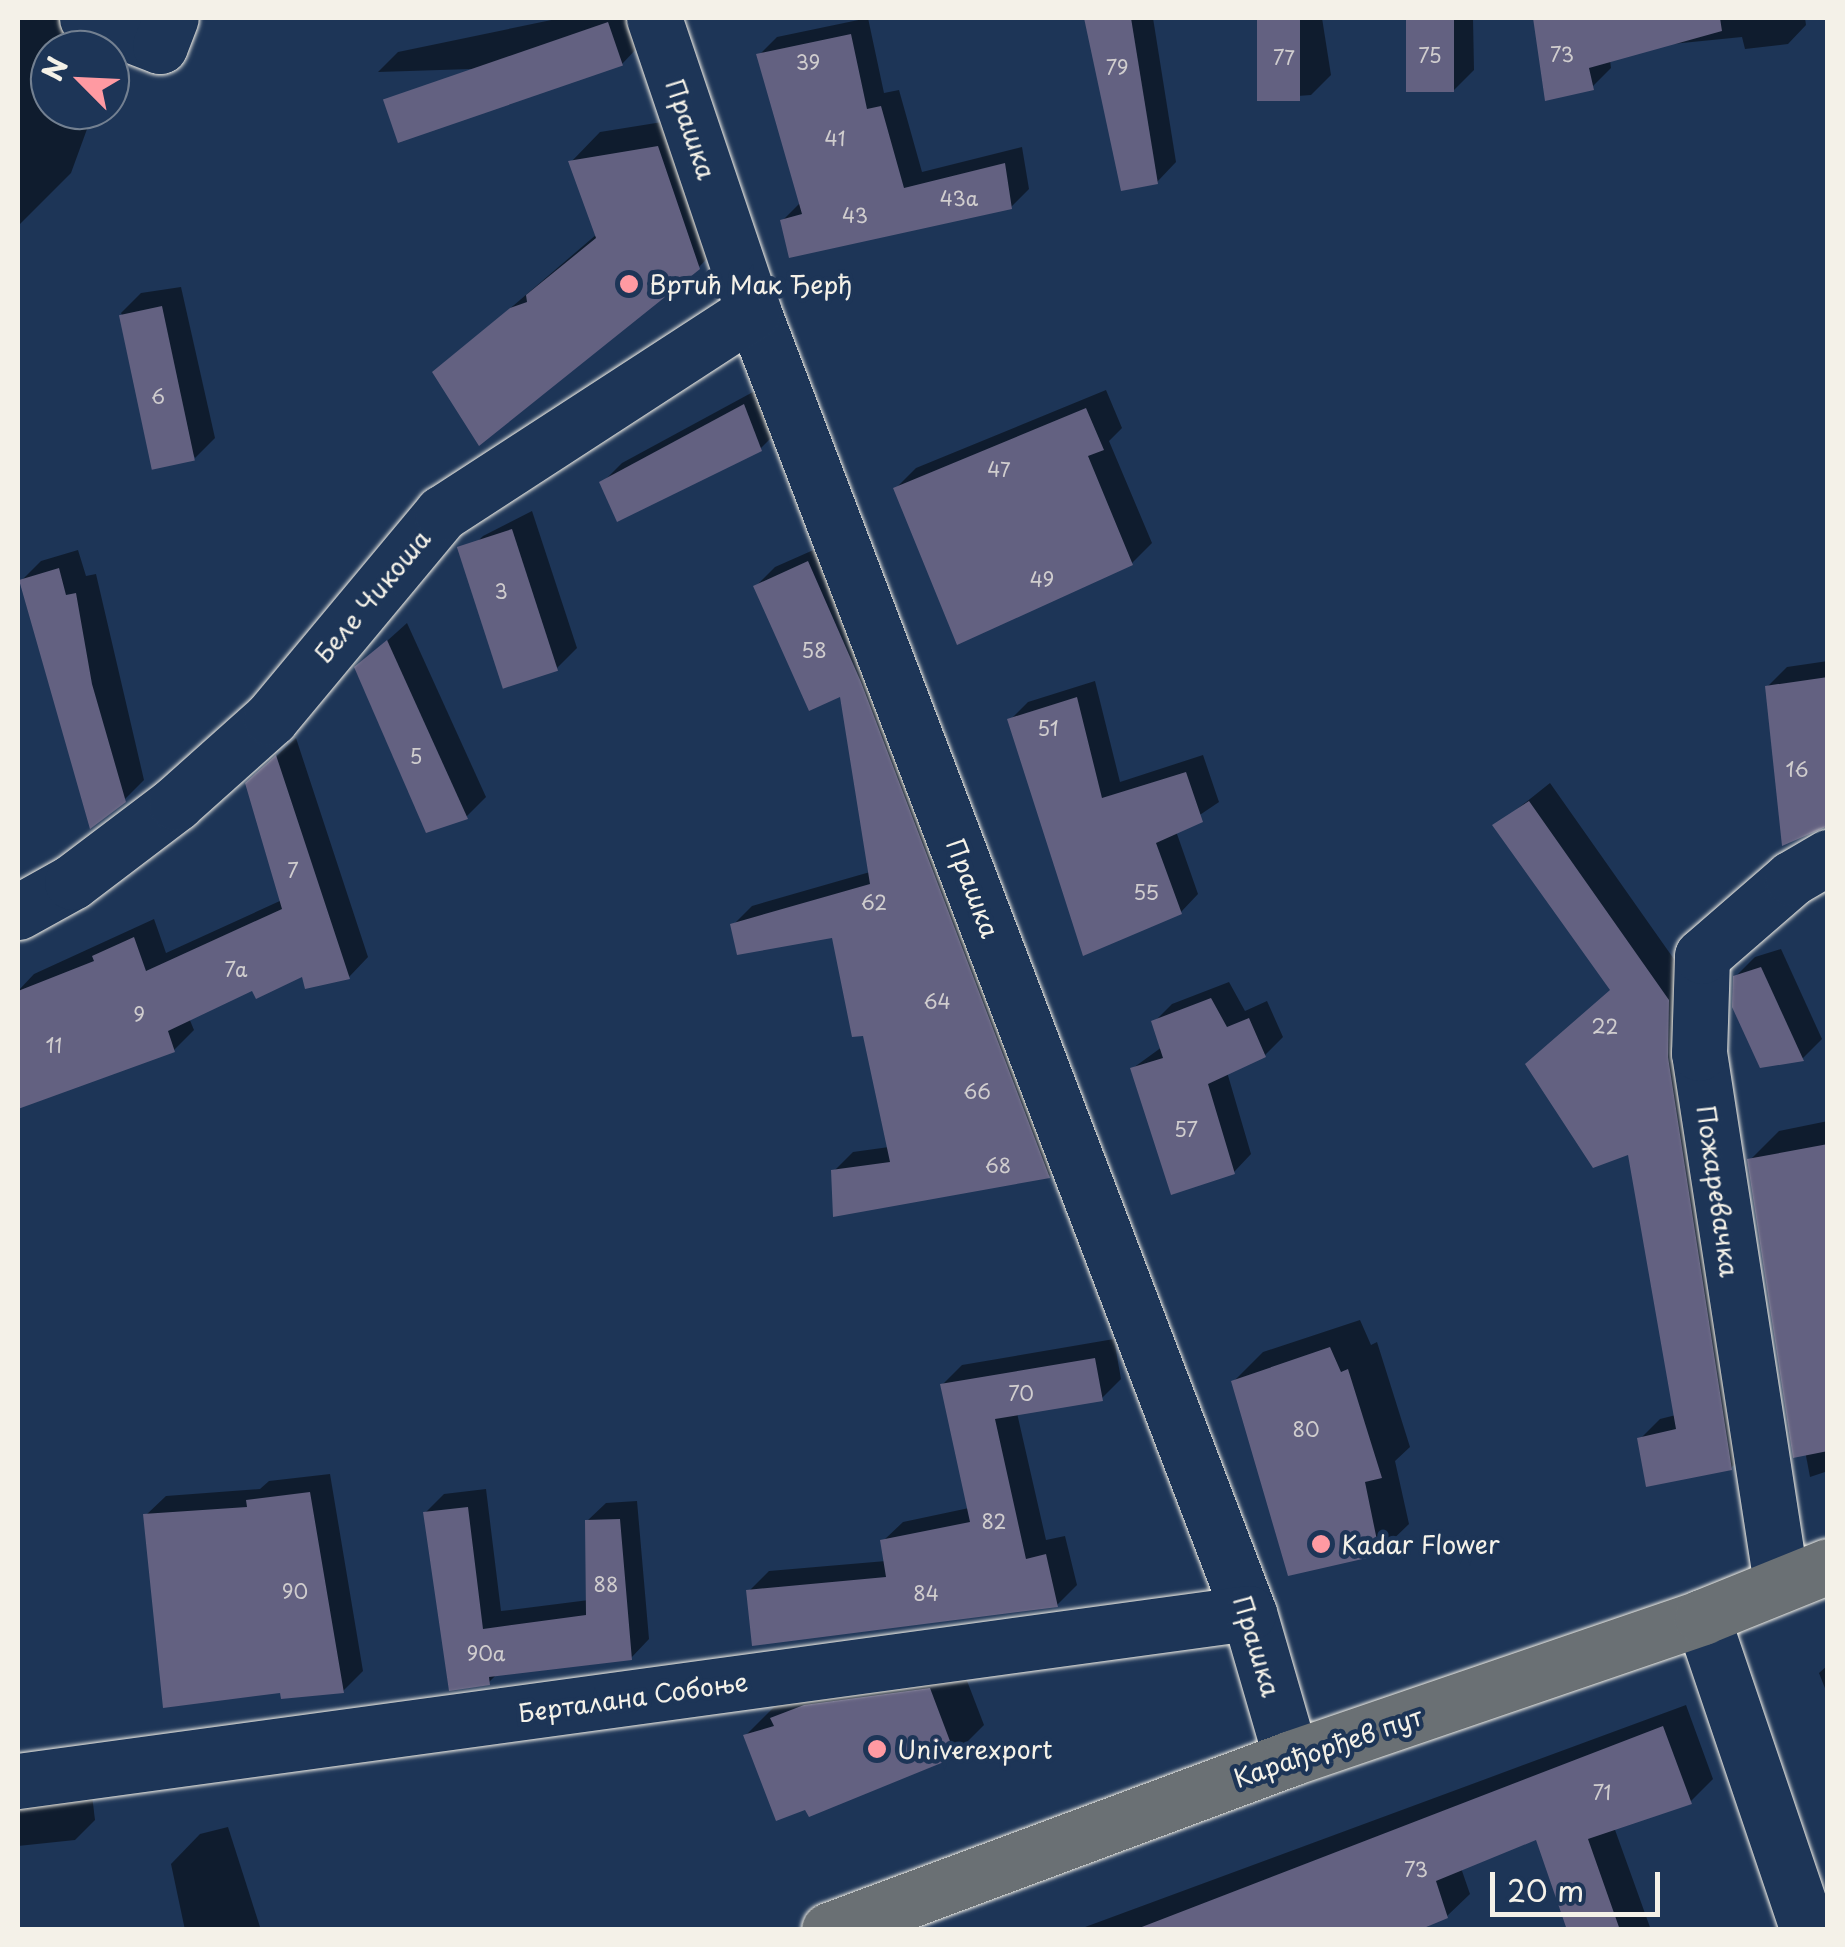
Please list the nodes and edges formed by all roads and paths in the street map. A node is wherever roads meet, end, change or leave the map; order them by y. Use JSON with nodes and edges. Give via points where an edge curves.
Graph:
{"nodes":[{"id":1,"x":86,"y":18,"type":"edge"},
{"id":2,"x":171,"y":18,"type":"edge"},
{"id":3,"x":654,"y":18,"type":"edge"},
{"id":4,"x":753,"y":311,"type":"junction"},
{"id":5,"x":1828,"y":857,"type":"edge"},
{"id":6,"x":18,"y":912,"type":"edge"},
{"id":7,"x":1804,"y":1575,"type":"edge"},
{"id":8,"x":1249,"y":1613,"type":"junction"},
{"id":9,"x":1702,"y":1617,"type":"junction"},
{"id":10,"x":1291,"y":1758,"type":"junction"},
{"id":11,"x":18,"y":1781,"type":"edge"},
{"id":12,"x":829,"y":1930,"type":"edge"},
{"id":13,"x":1808,"y":1930,"type":"edge"}],
"edges":[{"from":1,"to":2,"type":"street","via":[[160,46]]},
{"from":3,"to":4,"type":"street","name":"Прашка"},
{"from":4,"to":6,"type":"street","name":"Беле Чикоша","via":[[442,513],[270,718],[176,803],[72,882]]},
{"from":4,"to":8,"type":"street","name":"Прашка"},
{"from":5,"to":7,"type":"street","name":"Пожаревачка","via":[[1792,878],[1702,956],[1699,1054]]},
{"from":7,"to":9,"type":"main road","name":"Карађорђев пут"},
{"from":8,"to":10,"type":"street","name":"Прашка"},
{"from":8,"to":11,"type":"street","name":"Берталана Собоње"},
{"from":9,"to":10,"type":"main road","name":"Карађорђев пут"},
{"from":9,"to":13,"type":"street"},
{"from":10,"to":12,"type":"main road","name":"Карађорђев пут"}]}
